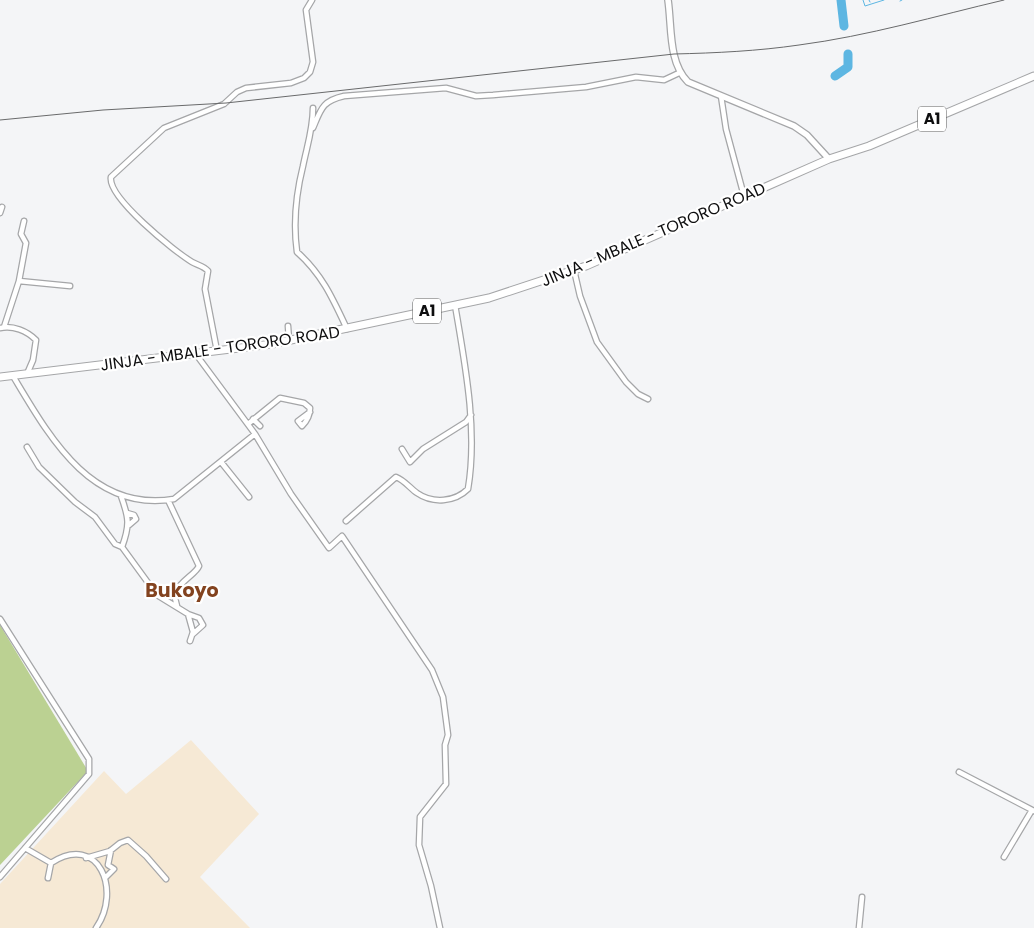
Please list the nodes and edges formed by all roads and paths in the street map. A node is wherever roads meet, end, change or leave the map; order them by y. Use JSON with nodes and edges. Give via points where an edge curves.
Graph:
{"nodes":[{"id":1,"x":312,"y":0,"type":"edge"},
{"id":2,"x":668,"y":0,"type":"edge"},
{"id":3,"x":679,"y":73,"type":"junction"},
{"id":4,"x":1034,"y":76,"type":"edge"},
{"id":5,"x":721,"y":96,"type":"junction"},
{"id":6,"x":313,"y":108,"type":"dead end"},
{"id":7,"x":313,"y":128,"type":"junction"},
{"id":8,"x":830,"y":158,"type":"junction"},
{"id":9,"x":744,"y":196,"type":"junction"},
{"id":10,"x":2,"y":207,"type":"dead end"},
{"id":11,"x":0,"y":213,"type":"edge"},
{"id":12,"x":24,"y":221,"type":"dead end"},
{"id":13,"x":574,"y":270,"type":"junction"},
{"id":14,"x":19,"y":281,"type":"junction"},
{"id":15,"x":70,"y":286,"type":"dead end"},
{"id":16,"x":455,"y":305,"type":"junction"},
{"id":17,"x":288,"y":326,"type":"dead end"},
{"id":18,"x":2,"y":328,"type":"edge"},
{"id":19,"x":347,"y":329,"type":"junction"},
{"id":20,"x":289,"y":340,"type":"junction"},
{"id":21,"x":217,"y":351,"type":"junction"},
{"id":22,"x":195,"y":353,"type":"junction"},
{"id":23,"x":27,"y":374,"type":"junction"},
{"id":24,"x":13,"y":376,"type":"junction"},
{"id":25,"x":0,"y":377,"type":"edge"},
{"id":26,"x":648,"y":399,"type":"dead end"},
{"id":27,"x":310,"y":412,"type":"dead end"},
{"id":28,"x":471,"y":414,"type":"junction"},
{"id":29,"x":253,"y":419,"type":"junction"},
{"id":30,"x":248,"y":424,"type":"junction"},
{"id":31,"x":260,"y":426,"type":"dead end"},
{"id":32,"x":255,"y":434,"type":"junction"},
{"id":33,"x":27,"y":447,"type":"dead end"},
{"id":34,"x":402,"y":449,"type":"dead end"},
{"id":35,"x":221,"y":462,"type":"junction"},
{"id":36,"x":121,"y":496,"type":"junction"},
{"id":37,"x":249,"y":497,"type":"dead end"},
{"id":38,"x":168,"y":500,"type":"junction"},
{"id":39,"x":127,"y":513,"type":"junction"},
{"id":40,"x":346,"y":521,"type":"dead end"},
{"id":41,"x":129,"y":525,"type":"junction"},
{"id":42,"x":122,"y":547,"type":"junction"},
{"id":43,"x":177,"y":606,"type":"junction"},
{"id":44,"x":188,"y":614,"type":"junction"},
{"id":45,"x":0,"y":619,"type":"edge"},
{"id":46,"x":192,"y":635,"type":"junction"},
{"id":47,"x":190,"y":641,"type":"dead end"},
{"id":48,"x":959,"y":772,"type":"dead end"},
{"id":49,"x":1033,"y":811,"type":"edge"},
{"id":50,"x":25,"y":848,"type":"junction"},
{"id":51,"x":111,"y":850,"type":"junction"},
{"id":52,"x":1004,"y":857,"type":"dead end"},
{"id":53,"x":86,"y":858,"type":"junction"},
{"id":54,"x":51,"y":863,"type":"junction"},
{"id":55,"x":0,"y":877,"type":"edge"},
{"id":56,"x":48,"y":878,"type":"dead end"},
{"id":57,"x":105,"y":878,"type":"junction"},
{"id":58,"x":166,"y":879,"type":"dead end"},
{"id":59,"x":862,"y":896,"type":"dead end"},
{"id":60,"x":96,"y":928,"type":"edge"},
{"id":61,"x":440,"y":928,"type":"edge"},
{"id":62,"x":859,"y":928,"type":"edge"}],
"edges":[{"from":1,"to":21,"type":"street","via":[[306,10],[313,62],[304,78],[291,83],[246,88],[224,104],[164,128],[111,177],[111,185],[119,198],[135,214],[191,262],[208,271],[205,289]]},
{"from":2,"to":3,"type":"main road"},
{"from":3,"to":5,"type":"main road","via":[[688,82]]},
{"from":3,"to":7,"type":"street","via":[[664,80],[636,77],[586,87],[493,95],[476,96],[446,88],[344,96],[334,98],[319,110]]},
{"from":4,"to":8,"type":"main road","number":"A1","via":[[869,146]]},
{"from":5,"to":8,"type":"main road","via":[[794,126]]},
{"from":5,"to":9,"type":"street","via":[[726,130]]},
{"from":6,"to":7,"type":"street"},
{"from":7,"to":19,"type":"street","via":[[302,167],[294,217],[297,252],[313,266],[328,287]]},
{"from":8,"to":9,"type":"main road","name":"JINJA - MBALE - TORORO ROAD","number":"A1"},
{"from":9,"to":13,"type":"main road","name":"JINJA - MBALE - TORORO ROAD","number":"A1"},
{"from":10,"to":11,"type":"street"},
{"from":12,"to":14,"type":"street","via":[[21,234],[26,243]]},
{"from":13,"to":16,"type":"main road","name":"JINJA - MBALE - TORORO ROAD","number":"A1","via":[[503,294]]},
{"from":13,"to":26,"type":"street","via":[[597,342],[626,382]]},
{"from":14,"to":15,"type":"street"},
{"from":14,"to":18,"type":"street"},
{"from":16,"to":19,"type":"main road","name":"JINJA - MBALE - TORORO ROAD","number":"A1"},
{"from":16,"to":28,"type":"street"},
{"from":17,"to":20,"type":"street"},
{"from":18,"to":23,"type":"street","via":[[20,330],[36,340]]},
{"from":19,"to":20,"type":"main road","name":"JINJA - MBALE - TORORO ROAD","number":"A1"},
{"from":20,"to":21,"type":"main road","name":"JINJA - MBALE - TORORO ROAD","number":"A1"},
{"from":21,"to":22,"type":"main road","name":"JINJA - MBALE - TORORO ROAD","number":"A1"},
{"from":22,"to":23,"type":"main road","name":"JINJA - MBALE - TORORO ROAD","number":"A1"},
{"from":22,"to":30,"type":"street"},
{"from":23,"to":24,"type":"main road","name":"JINJA - MBALE - TORORO ROAD","number":"A1"},
{"from":24,"to":25,"type":"main road","name":"JINJA - MBALE - TORORO ROAD","number":"A1"},
{"from":24,"to":36,"type":"street","via":[[50,437],[91,481]]},
{"from":27,"to":29,"type":"street","via":[[304,403],[280,398]]},
{"from":28,"to":34,"type":"street","via":[[466,422],[423,448],[410,462]]},
{"from":28,"to":40,"type":"street","via":[[472,468],[468,489],[462,495],[436,500],[419,494],[396,477]]},
{"from":29,"to":30,"type":"street"},
{"from":29,"to":31,"type":"street"},
{"from":30,"to":32,"type":"street"},
{"from":32,"to":35,"type":"street"},
{"from":32,"to":61,"type":"street","via":[[329,548],[342,536],[432,670],[443,697],[448,735],[445,745],[446,784],[420,817],[419,845]]},
{"from":33,"to":42,"type":"street","via":[[39,467],[95,517],[115,544]]},
{"from":35,"to":37,"type":"street"},
{"from":35,"to":38,"type":"street","via":[[190,488]]},
{"from":36,"to":38,"type":"street","via":[[136,500]]},
{"from":36,"to":39,"type":"street"},
{"from":38,"to":43,"type":"street","via":[[199,566],[178,586],[174,594]]},
{"from":39,"to":41,"type":"street"},
{"from":39,"to":41,"type":"street","via":[[136,519]]},
{"from":41,"to":42,"type":"street"},
{"from":42,"to":43,"type":"street","via":[[156,595]]},
{"from":43,"to":44,"type":"street"},
{"from":44,"to":46,"type":"street"},
{"from":44,"to":46,"type":"street","via":[[198,618],[203,625]]},
{"from":45,"to":50,"type":"street","via":[[90,759],[89,774]]},
{"from":46,"to":47,"type":"street"},
{"from":48,"to":49,"type":"street"},
{"from":49,"to":52,"type":"street"},
{"from":50,"to":54,"type":"street"},
{"from":50,"to":55,"type":"street"},
{"from":51,"to":53,"type":"street"},
{"from":51,"to":57,"type":"street","via":[[108,864],[114,869]]},
{"from":51,"to":58,"type":"street","via":[[128,840]]},
{"from":53,"to":54,"type":"street","via":[[77,855]]},
{"from":53,"to":57,"type":"street","via":[[100,865]]},
{"from":54,"to":56,"type":"street"},
{"from":57,"to":60,"type":"street","via":[[107,906]]},
{"from":59,"to":62,"type":"street"}]}
